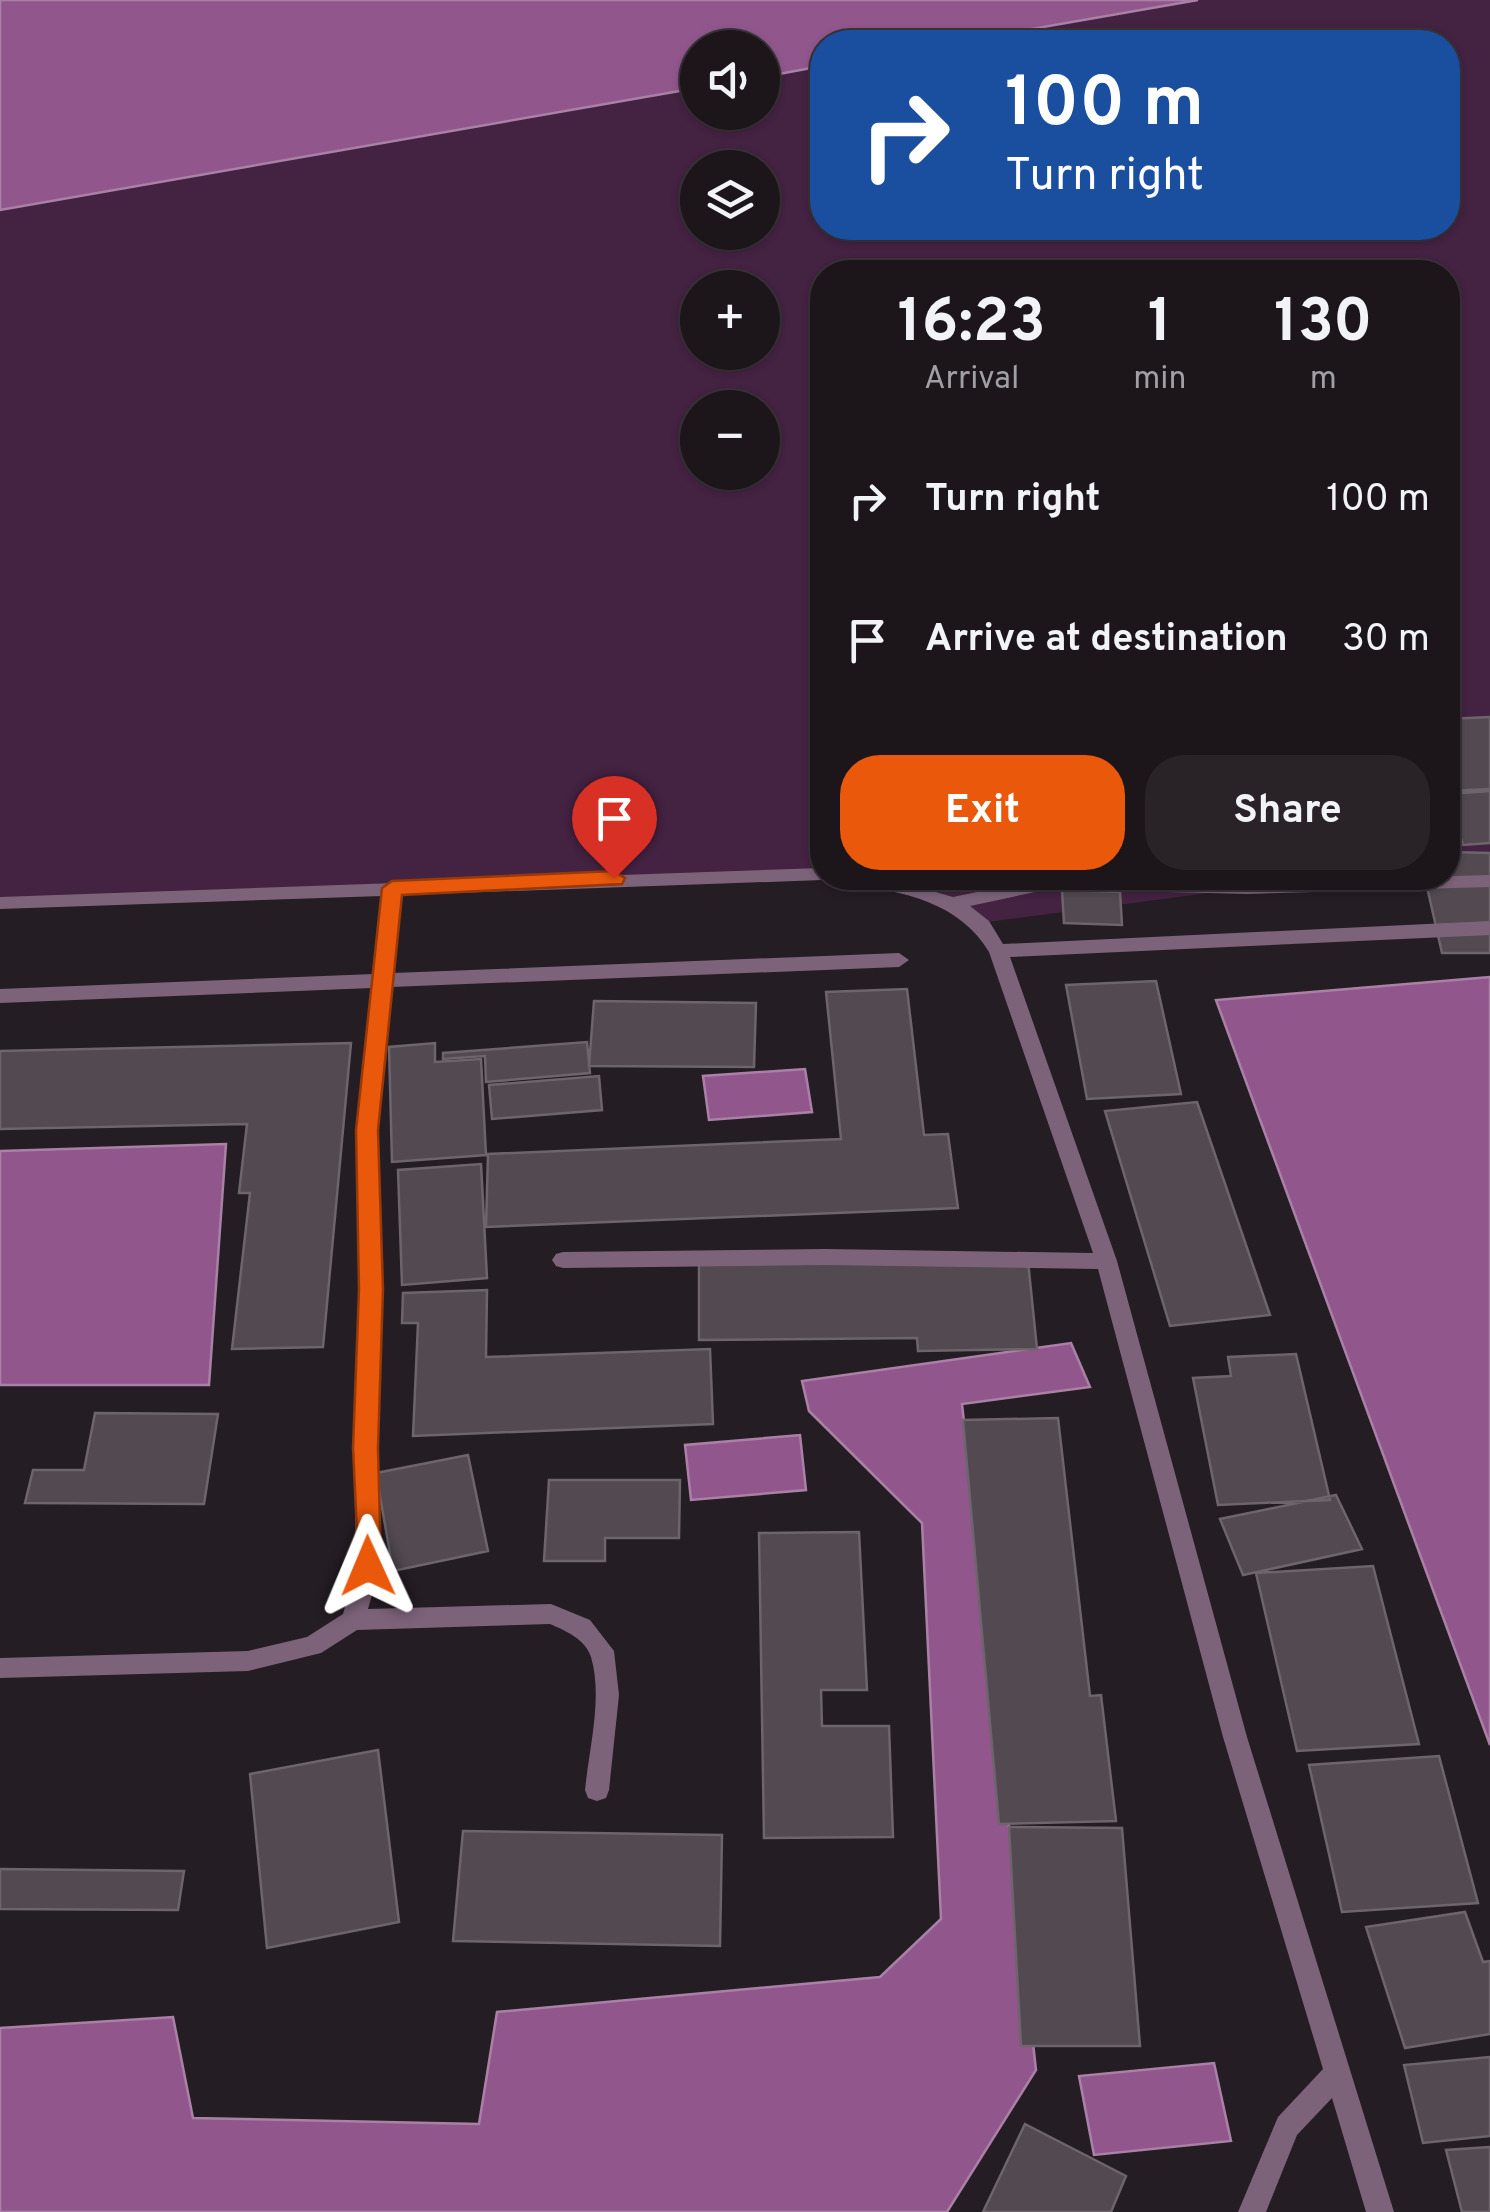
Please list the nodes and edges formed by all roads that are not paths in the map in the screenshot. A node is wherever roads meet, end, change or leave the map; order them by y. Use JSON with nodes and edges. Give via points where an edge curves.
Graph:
{"nodes":[{"id":1,"x":810,"y":874,"type":"edge"},
{"id":2,"x":1490,"y":881,"type":"edge"},
{"id":3,"x":1460,"y":882,"type":"edge"},
{"id":4,"x":392,"y":888,"type":"junction"},
{"id":5,"x":906,"y":890,"type":"edge"},
{"id":6,"x":1013,"y":890,"type":"edge"},
{"id":7,"x":0,"y":903,"type":"edge"},
{"id":8,"x":950,"y":904,"type":"junction"},
{"id":9,"x":1490,"y":928,"type":"edge"},
{"id":10,"x":998,"y":951,"type":"junction"},
{"id":11,"x":898,"y":960,"type":"dead end"},
{"id":12,"x":380,"y":982,"type":"junction"},
{"id":13,"x":0,"y":996,"type":"edge"},
{"id":14,"x":563,"y":1260,"type":"dead end"},
{"id":15,"x":1106,"y":1262,"type":"junction"},
{"id":16,"x":352,"y":1620,"type":"junction"},
{"id":17,"x":0,"y":1668,"type":"edge"},
{"id":18,"x":597,"y":1790,"type":"dead end"},
{"id":19,"x":1338,"y":2072,"type":"junction"},
{"id":20,"x":1252,"y":2212,"type":"edge"},
{"id":21,"x":1380,"y":2212,"type":"edge"}],
"edges":[{"from":1,"to":4,"type":"street"},
{"from":2,"to":3,"type":"street"},
{"from":4,"to":7,"type":"street"},
{"from":4,"to":12,"type":"street"},
{"from":5,"to":8,"type":"street"},
{"from":6,"to":8,"type":"street"},
{"from":8,"to":10,"type":"street","via":[[980,923]]},
{"from":9,"to":10,"type":"street"},
{"from":10,"to":15,"type":"street"},
{"from":11,"to":12,"type":"street"},
{"from":12,"to":13,"type":"street"},
{"from":12,"to":16,"type":"street","via":[[367,1130],[368,1566]]},
{"from":14,"to":15,"type":"street"},
{"from":15,"to":19,"type":"street","via":[[1235,1737]]},
{"from":16,"to":17,"type":"street","via":[[313,1646],[248,1662]]},
{"from":16,"to":18,"type":"street","via":[[551,1614],[582,1627],[602,1651],[608,1695]]},
{"from":19,"to":20,"type":"street","via":[[1287,2126]]},
{"from":19,"to":21,"type":"street"}]}
